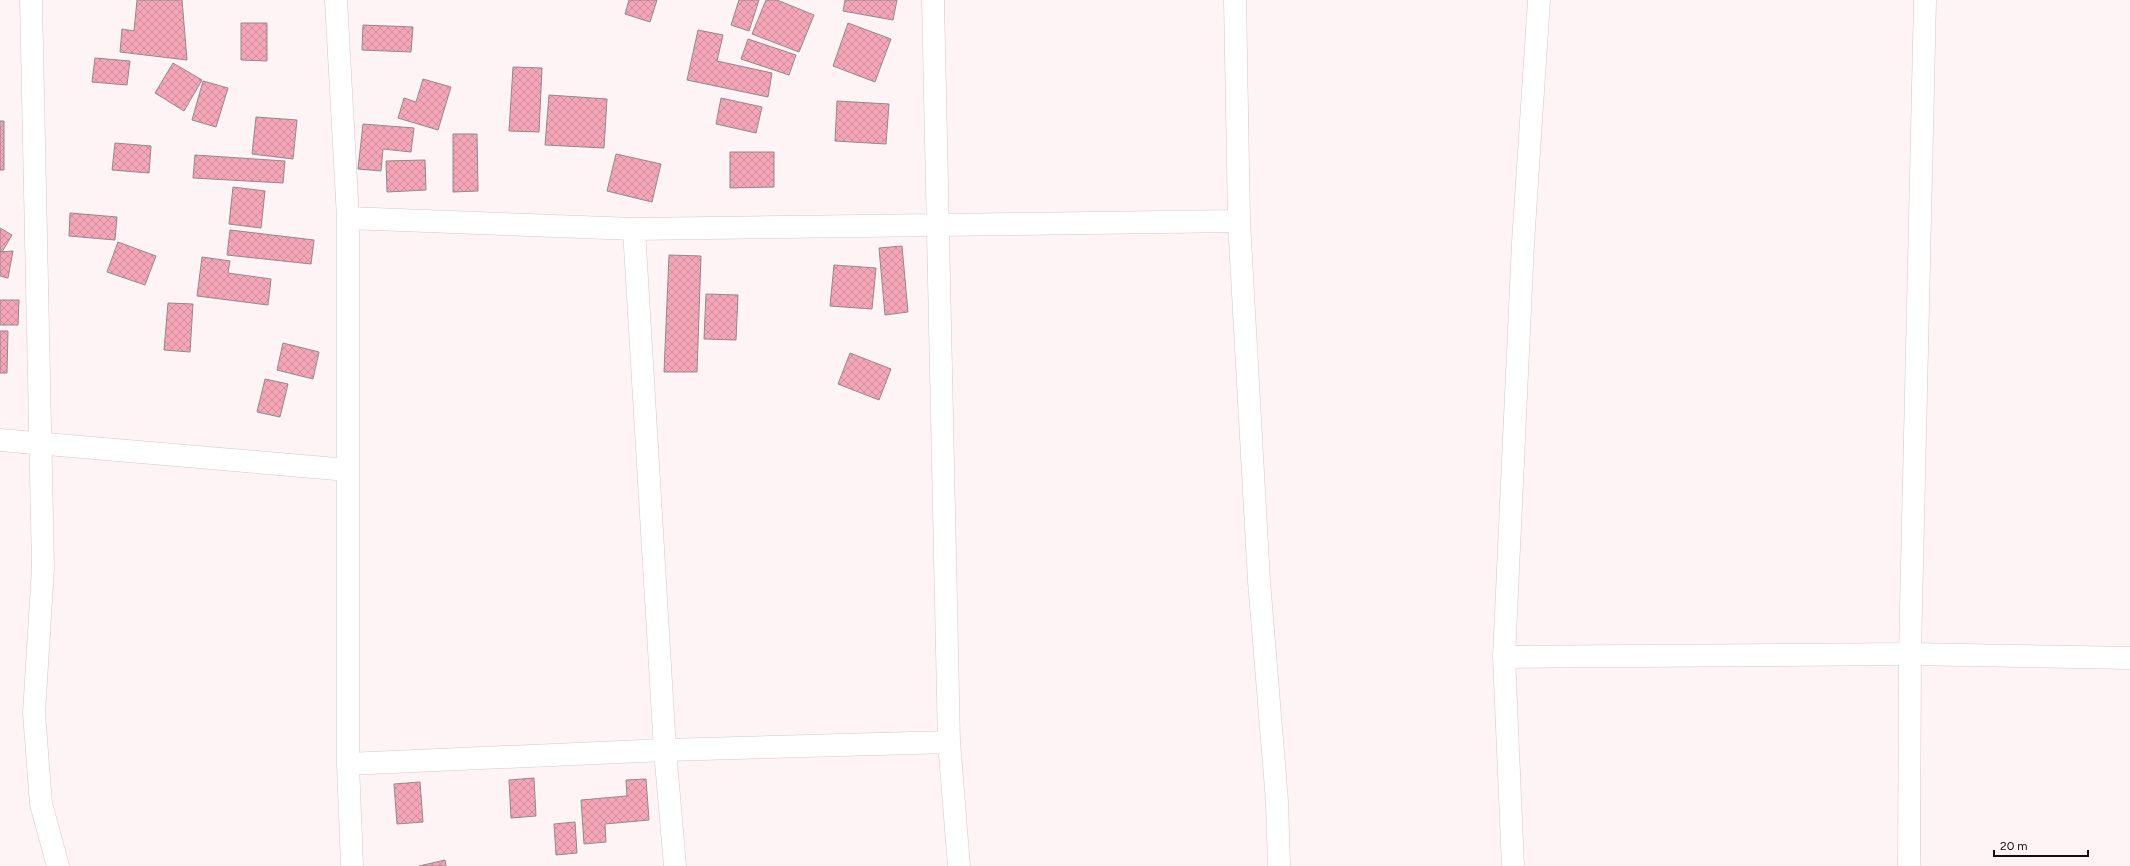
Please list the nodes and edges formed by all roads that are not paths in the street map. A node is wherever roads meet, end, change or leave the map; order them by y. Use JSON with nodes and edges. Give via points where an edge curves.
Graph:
{"nodes":[{"id":1,"x":31,"y":0,"type":"edge"},
{"id":2,"x":336,"y":0,"type":"edge"},
{"id":3,"x":933,"y":0,"type":"edge"},
{"id":4,"x":1235,"y":0,"type":"edge"},
{"id":5,"x":1539,"y":0,"type":"edge"},
{"id":6,"x":1925,"y":0,"type":"edge"},
{"id":7,"x":348,"y":218,"type":"junction"},
{"id":8,"x":1239,"y":221,"type":"junction"},
{"id":9,"x":937,"y":224,"type":"junction"},
{"id":10,"x":634,"y":229,"type":"junction"},
{"id":11,"x":0,"y":440,"type":"edge"},
{"id":12,"x":41,"y":444,"type":"junction"},
{"id":13,"x":348,"y":470,"type":"junction"},
{"id":14,"x":1910,"y":654,"type":"junction"},
{"id":15,"x":1504,"y":657,"type":"junction"},
{"id":16,"x":2130,"y":658,"type":"edge"},
{"id":17,"x":949,"y":742,"type":"junction"},
{"id":18,"x":665,"y":750,"type":"junction"},
{"id":19,"x":348,"y":764,"type":"junction"},
{"id":20,"x":58,"y":866,"type":"edge"},
{"id":21,"x":352,"y":866,"type":"edge"},
{"id":22,"x":675,"y":866,"type":"edge"},
{"id":23,"x":959,"y":866,"type":"edge"},
{"id":24,"x":1279,"y":866,"type":"edge"},
{"id":25,"x":1513,"y":866,"type":"edge"},
{"id":26,"x":1909,"y":866,"type":"edge"}],
"edges":[{"from":1,"to":12,"type":"street"},
{"from":2,"to":7,"type":"street"},
{"from":3,"to":9,"type":"street"},
{"from":4,"to":8,"type":"street"},
{"from":5,"to":15,"type":"street","via":[[1523,243]]},
{"from":6,"to":14,"type":"street"},
{"from":7,"to":10,"type":"street"},
{"from":7,"to":13,"type":"street"},
{"from":8,"to":9,"type":"street"},
{"from":8,"to":24,"type":"street","via":[[1259,581],[1278,801]]},
{"from":9,"to":10,"type":"street"},
{"from":9,"to":17,"type":"street"},
{"from":10,"to":18,"type":"street"},
{"from":11,"to":12,"type":"street"},
{"from":12,"to":13,"type":"street"},
{"from":12,"to":20,"type":"street","via":[[43,568],[34,714],[41,804]]},
{"from":13,"to":19,"type":"street"},
{"from":14,"to":15,"type":"street"},
{"from":14,"to":16,"type":"street"},
{"from":14,"to":26,"type":"street"},
{"from":15,"to":25,"type":"street"},
{"from":17,"to":18,"type":"street"},
{"from":17,"to":23,"type":"street"},
{"from":18,"to":19,"type":"street"},
{"from":18,"to":22,"type":"street"},
{"from":19,"to":21,"type":"street"}]}
